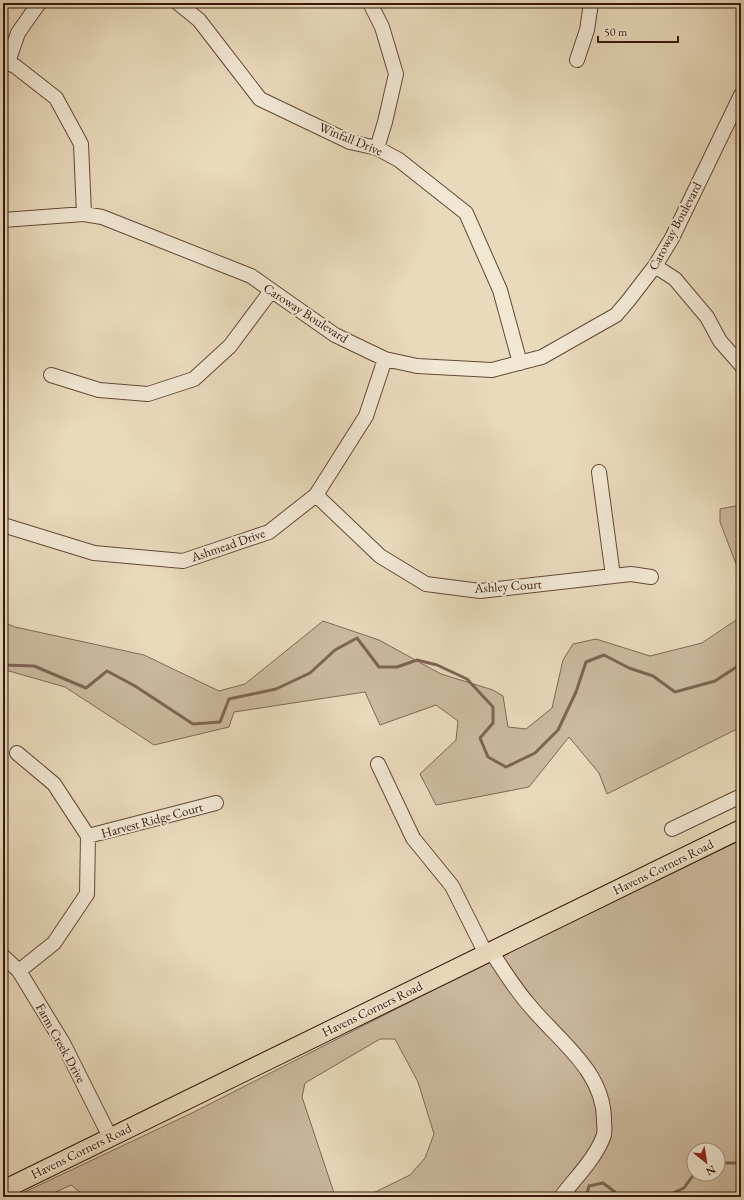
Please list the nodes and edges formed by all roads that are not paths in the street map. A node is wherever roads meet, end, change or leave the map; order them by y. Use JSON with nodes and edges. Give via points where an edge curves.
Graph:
{"nodes":[{"id":1,"x":39,"y":3,"type":"edge"},
{"id":2,"x":178,"y":3,"type":"edge"},
{"id":3,"x":370,"y":3,"type":"edge"},
{"id":4,"x":591,"y":3,"type":"edge"},
{"id":5,"x":577,"y":60,"type":"dead end"},
{"id":6,"x":6,"y":62,"type":"edge"},
{"id":7,"x":741,"y":95,"type":"edge"},
{"id":8,"x":377,"y":148,"type":"junction"},
{"id":9,"x":84,"y":214,"type":"junction"},
{"id":10,"x":3,"y":220,"type":"edge"},
{"id":11,"x":655,"y":266,"type":"junction"},
{"id":12,"x":271,"y":291,"type":"junction"},
{"id":13,"x":385,"y":359,"type":"junction"},
{"id":14,"x":520,"y":363,"type":"junction"},
{"id":15,"x":741,"y":365,"type":"edge"},
{"id":16,"x":51,"y":375,"type":"dead end"},
{"id":17,"x":599,"y":472,"type":"dead end"},
{"id":18,"x":316,"y":495,"type":"junction"},
{"id":19,"x":3,"y":525,"type":"edge"},
{"id":20,"x":613,"y":576,"type":"junction"},
{"id":21,"x":650,"y":577,"type":"dead end"},
{"id":22,"x":18,"y":753,"type":"dead end"},
{"id":23,"x":378,"y":764,"type":"dead end"},
{"id":24,"x":741,"y":796,"type":"edge"},
{"id":25,"x":216,"y":803,"type":"dead end"},
{"id":26,"x":672,"y":829,"type":"dead end"},
{"id":27,"x":741,"y":829,"type":"edge"},
{"id":28,"x":88,"y":836,"type":"junction"},
{"id":29,"x":489,"y":952,"type":"junction"},
{"id":30,"x":3,"y":956,"type":"edge"},
{"id":31,"x":19,"y":971,"type":"junction"},
{"id":32,"x":110,"y":1137,"type":"junction"},
{"id":33,"x":3,"y":1190,"type":"edge"},
{"id":34,"x":561,"y":1197,"type":"edge"}],
"edges":[{"from":1,"to":6,"type":"street","via":[[18,33]]},
{"from":2,"to":8,"type":"street","name":"Winfall Drive","via":[[199,20],[260,99],[350,142]]},
{"from":3,"to":8,"type":"street","via":[[382,27],[396,74]]},
{"from":4,"to":5,"type":"street","via":[[587,30]]},
{"from":6,"to":9,"type":"street","via":[[56,98],[81,144]]},
{"from":7,"to":11,"type":"street","name":"Caroway Boulevard","via":[[672,238]]},
{"from":8,"to":14,"type":"street","name":"Winfall Drive","via":[[399,160],[466,213],[500,290]]},
{"from":9,"to":10,"type":"street","name":"Caroway Boulevard"},
{"from":9,"to":12,"type":"street","name":"Caroway Boulevard","via":[[102,217],[251,276]]},
{"from":11,"to":14,"type":"street","name":"Caroway Boulevard","via":[[616,315],[542,357]]},
{"from":11,"to":15,"type":"street","via":[[675,280],[707,317],[720,341]]},
{"from":12,"to":13,"type":"street","name":"Caroway Boulevard","via":[[335,335]]},
{"from":12,"to":16,"type":"street","via":[[230,346],[194,379],[148,394],[100,390]]},
{"from":13,"to":14,"type":"street","name":"Caroway Boulevard","via":[[417,366],[492,370]]},
{"from":13,"to":18,"type":"street","name":"Ashmead Drive","via":[[366,416]]},
{"from":17,"to":20,"type":"street"},
{"from":18,"to":19,"type":"street","name":"Ashmead Drive","via":[[269,532],[183,561],[94,553]]},
{"from":18,"to":20,"type":"street","name":"Ashley Court","via":[[380,556],[426,584],[480,591]]},
{"from":20,"to":21,"type":"street","name":"Ashley Court","via":[[631,574]]},
{"from":22,"to":28,"type":"street","via":[[54,784]]},
{"from":23,"to":29,"type":"street","via":[[413,838],[452,886]]},
{"from":24,"to":26,"type":"street"},
{"from":25,"to":28,"type":"street","name":"Harvest Ridge Court"},
{"from":27,"to":29,"type":"main road","name":"Havens Corners Road"},
{"from":28,"to":31,"type":"street","via":[[87,894],[54,942]]},
{"from":29,"to":32,"type":"main road","name":"Havens Corners Road"},
{"from":29,"to":34,"type":"street","via":[[530,1006],[575,1055],[599,1089],[604,1109],[604,1134],[593,1156]]},
{"from":30,"to":31,"type":"street","name":"Farm Creek Drive"},
{"from":31,"to":32,"type":"street","name":"Farm Creek Drive","via":[[63,1044]]},
{"from":32,"to":33,"type":"main road","name":"Havens Corners Road"}]}
